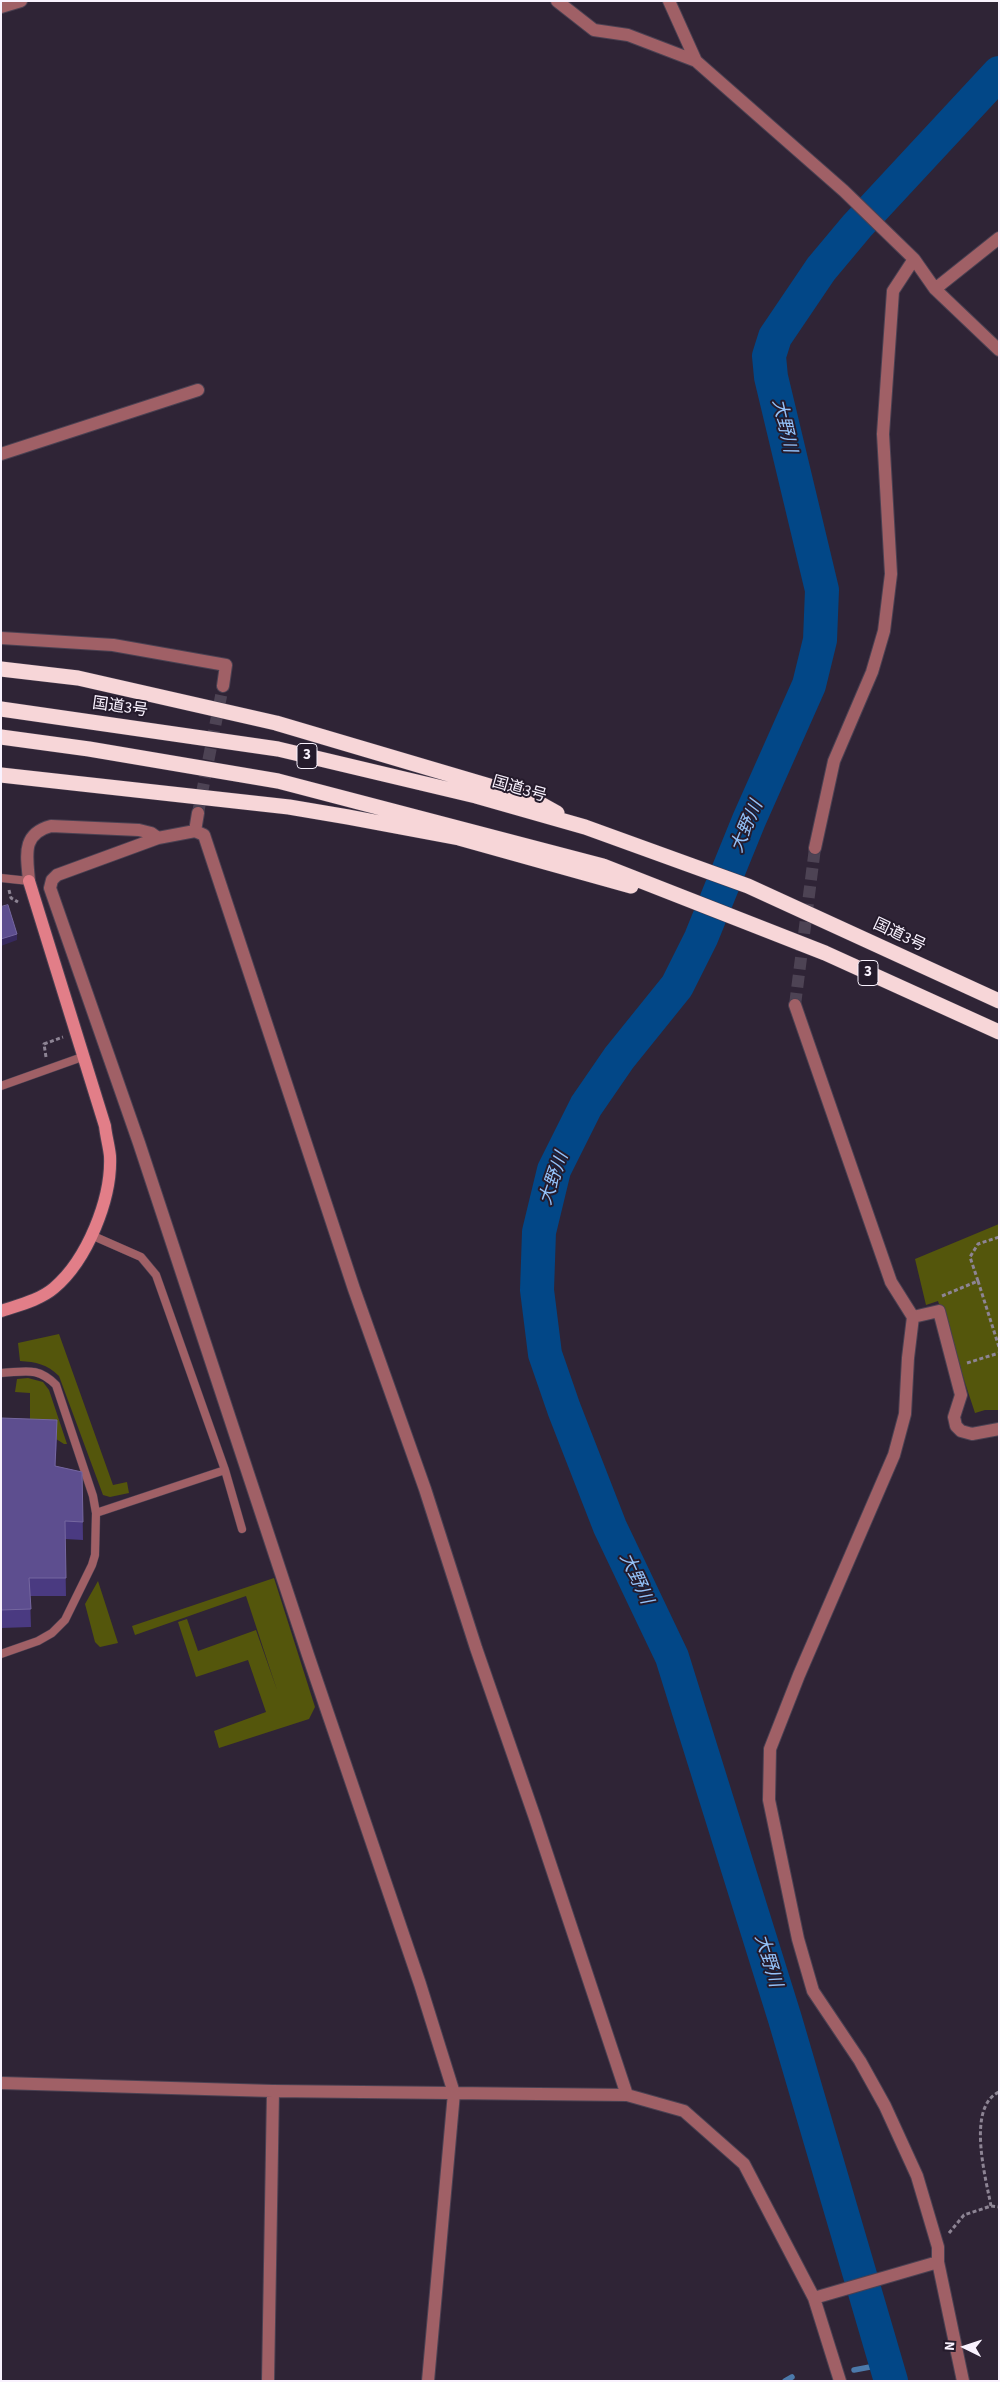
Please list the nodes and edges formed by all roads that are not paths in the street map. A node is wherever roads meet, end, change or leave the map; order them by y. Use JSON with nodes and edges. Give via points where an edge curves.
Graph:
{"nodes":[{"id":1,"x":21,"y":1,"type":"edge"},
{"id":2,"x":556,"y":1,"type":"edge"},
{"id":3,"x":669,"y":1,"type":"edge"},
{"id":4,"x":1,"y":7,"type":"edge"},
{"id":5,"x":696,"y":61,"type":"junction"},
{"id":6,"x":999,"y":238,"type":"edge"},
{"id":7,"x":914,"y":259,"type":"junction"},
{"id":8,"x":935,"y":290,"type":"junction"},
{"id":9,"x":999,"y":350,"type":"edge"},
{"id":10,"x":198,"y":390,"type":"dead end"},
{"id":11,"x":1,"y":454,"type":"edge"},
{"id":12,"x":1,"y":638,"type":"edge"},
{"id":13,"x":1,"y":669,"type":"edge"},
{"id":14,"x":223,"y":686,"type":"tunnel mouth"},
{"id":15,"x":1,"y":709,"type":"edge"},
{"id":16,"x":1,"y":737,"type":"edge"},
{"id":17,"x":1,"y":775,"type":"edge"},
{"id":18,"x":198,"y":813,"type":"tunnel mouth"},
{"id":19,"x":584,"y":827,"type":"junction"},
{"id":20,"x":195,"y":831,"type":"junction"},
{"id":21,"x":158,"y":838,"type":"junction"},
{"id":22,"x":815,"y":848,"type":"tunnel mouth"},
{"id":23,"x":601,"y":871,"type":"junction"},
{"id":24,"x":1,"y":878,"type":"edge"},
{"id":25,"x":29,"y":881,"type":"junction"},
{"id":26,"x":999,"y":1001,"type":"edge"},
{"id":27,"x":795,"y":1005,"type":"tunnel mouth"},
{"id":28,"x":999,"y":1032,"type":"edge"},
{"id":29,"x":84,"y":1056,"type":"junction"},
{"id":30,"x":1,"y":1086,"type":"edge"},
{"id":31,"x":91,"y":1235,"type":"junction"},
{"id":32,"x":1,"y":1311,"type":"edge"},
{"id":33,"x":913,"y":1317,"type":"junction"},
{"id":34,"x":1,"y":1372,"type":"edge"},
{"id":35,"x":999,"y":1430,"type":"edge"},
{"id":36,"x":224,"y":1470,"type":"junction"},
{"id":37,"x":96,"y":1513,"type":"junction"},
{"id":38,"x":242,"y":1529,"type":"dead end"},
{"id":39,"x":1,"y":1654,"type":"edge"},
{"id":40,"x":1,"y":2083,"type":"edge"},
{"id":41,"x":273,"y":2091,"type":"junction"},
{"id":42,"x":454,"y":2092,"type":"junction"},
{"id":43,"x":627,"y":2095,"type":"junction"},
{"id":44,"x":938,"y":2262,"type":"junction"},
{"id":45,"x":814,"y":2298,"type":"junction"},
{"id":46,"x":268,"y":2381,"type":"edge"},
{"id":47,"x":428,"y":2381,"type":"edge"},
{"id":48,"x":840,"y":2381,"type":"edge"},
{"id":49,"x":963,"y":2381,"type":"edge"}],
"edges":[{"from":1,"to":4,"type":"street"},
{"from":2,"to":5,"type":"street","via":[[594,30],[628,35]]},
{"from":3,"to":5,"type":"street"},
{"from":5,"to":7,"type":"street","via":[[844,191]]},
{"from":6,"to":8,"type":"street"},
{"from":7,"to":8,"type":"street"},
{"from":7,"to":22,"type":"street","via":[[894,290],[884,434],[891,574],[884,631],[872,672],[834,761]]},
{"from":8,"to":9,"type":"street"},
{"from":10,"to":11,"type":"street"},
{"from":12,"to":14,"type":"street","via":[[113,645],[226,665]]},
{"from":13,"to":19,"type":"highway","via":[[78,678],[276,723],[530,798]]},
{"from":15,"to":19,"type":"highway","name":"国道3号","number":"3","via":[[278,749],[476,796]]},
{"from":16,"to":23,"type":"highway","number":"3","via":[[278,780]]},
{"from":17,"to":23,"type":"highway","via":[[270,805],[348,817],[459,838]]},
{"from":18,"to":20,"type":"street"},
{"from":19,"to":26,"type":"highway","name":"国道3号","number":"3","via":[[748,886]]},
{"from":20,"to":21,"type":"street"},
{"from":20,"to":43,"type":"street","via":[[204,834]]},
{"from":21,"to":25,"type":"street","via":[[139,830],[51,826],[39,829],[30,840],[27,853]]},
{"from":21,"to":42,"type":"street","via":[[57,875],[50,888],[139,1143]]},
{"from":23,"to":28,"type":"highway","number":"3","via":[[825,953]]},
{"from":24,"to":25,"type":"lane"},
{"from":25,"to":29,"type":"street"},
{"from":27,"to":33,"type":"street","via":[[891,1282]]},
{"from":29,"to":30,"type":"lane"},
{"from":29,"to":31,"type":"street","via":[[105,1126],[110,1156],[108,1186]]},
{"from":31,"to":32,"type":"street","via":[[74,1267],[53,1289]]},
{"from":31,"to":36,"type":"lane","via":[[141,1257],[156,1275]]},
{"from":33,"to":35,"type":"street","via":[[939,1311],[961,1395],[954,1417],[956,1426],[972,1434]]},
{"from":33,"to":44,"type":"street","via":[[905,1414],[894,1455],[798,1675],[770,1749],[769,1800],[798,1939],[813,1991],[860,2061],[885,2106],[917,2176],[938,2247]]},
{"from":34,"to":37,"type":"lane","via":[[46,1374],[56,1384]]},
{"from":36,"to":37,"type":"lane"},
{"from":36,"to":38,"type":"lane"},
{"from":37,"to":39,"type":"lane","via":[[92,1565],[64,1620],[52,1634]]},
{"from":40,"to":41,"type":"street"},
{"from":41,"to":42,"type":"street"},
{"from":41,"to":46,"type":"street"},
{"from":42,"to":43,"type":"street"},
{"from":42,"to":47,"type":"street"},
{"from":43,"to":45,"type":"street","via":[[684,2111],[744,2164]]},
{"from":44,"to":45,"type":"street"},
{"from":44,"to":49,"type":"street"},
{"from":45,"to":48,"type":"street"}]}
